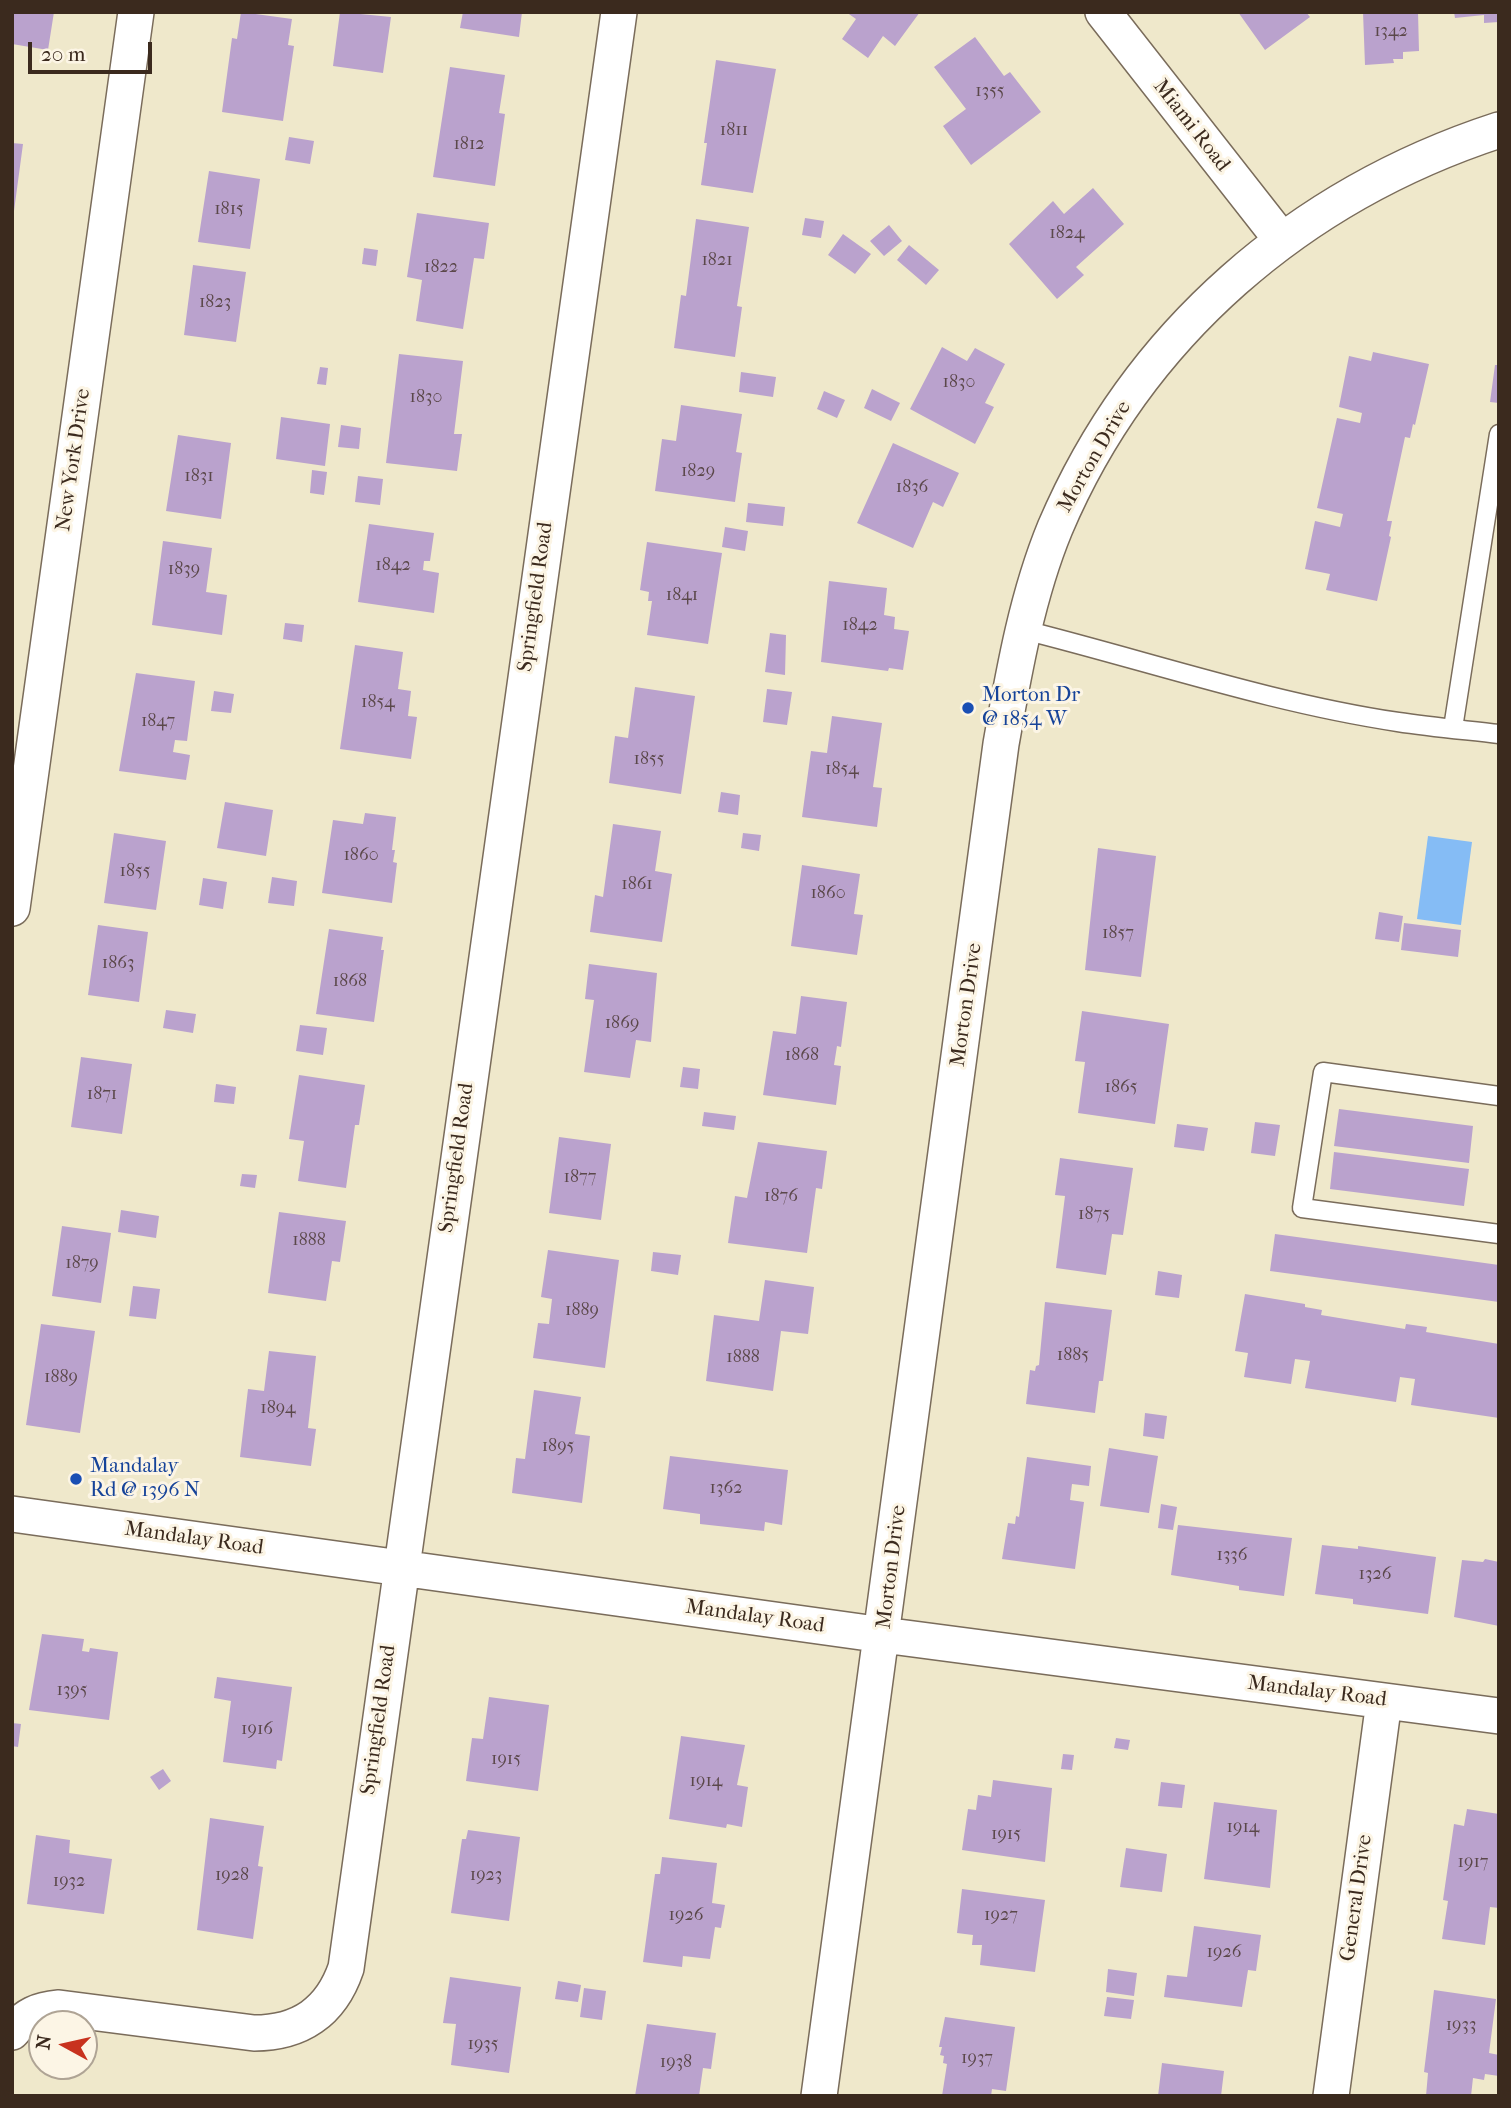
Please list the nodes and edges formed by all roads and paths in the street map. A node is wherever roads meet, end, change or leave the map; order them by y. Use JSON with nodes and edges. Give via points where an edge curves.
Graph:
{"nodes":[{"id":1,"x":136,"y":12,"type":"edge"},
{"id":2,"x":619,"y":12,"type":"edge"},
{"id":3,"x":1103,"y":12,"type":"edge"},
{"id":4,"x":1499,"y":130,"type":"edge"},
{"id":5,"x":1281,"y":239,"type":"junction"},
{"id":6,"x":1499,"y":434,"type":"edge"},
{"id":7,"x":1024,"y":630,"type":"junction"},
{"id":8,"x":1453,"y":728,"type":"junction"},
{"id":9,"x":1499,"y":734,"type":"edge"},
{"id":10,"x":12,"y":908,"type":"edge"},
{"id":11,"x":1499,"y":1096,"type":"edge"},
{"id":12,"x":1499,"y":1234,"type":"edge"},
{"id":13,"x":12,"y":1514,"type":"edge"},
{"id":14,"x":399,"y":1568,"type":"junction"},
{"id":15,"x":883,"y":1635,"type":"junction"},
{"id":16,"x":1384,"y":1700,"type":"junction"},
{"id":17,"x":1499,"y":1716,"type":"edge"},
{"id":18,"x":25,"y":2021,"type":"edge"},
{"id":19,"x":819,"y":2096,"type":"edge"},
{"id":20,"x":1331,"y":2096,"type":"edge"}],
"edges":[{"from":1,"to":10,"type":"street","name":"New York Drive"},
{"from":2,"to":14,"type":"street","name":"Springfield Road"},
{"from":3,"to":5,"type":"street","name":"Miami Road"},
{"from":4,"to":5,"type":"street","name":"Morton Drive","via":[[1404,167],[1340,200]]},
{"from":5,"to":7,"type":"street","name":"Morton Drive","via":[[1188,324],[1112,422],[1055,529]]},
{"from":6,"to":8,"type":"lane"},
{"from":7,"to":8,"type":"lane","via":[[1337,709]]},
{"from":7,"to":15,"type":"street","name":"Morton Drive","via":[[999,757]]},
{"from":8,"to":9,"type":"lane"},
{"from":11,"to":12,"type":"lane","via":[[1323,1072],[1302,1208]]},
{"from":13,"to":14,"type":"street","name":"Mandalay Road"},
{"from":14,"to":15,"type":"street","name":"Mandalay Road"},
{"from":14,"to":18,"type":"street","name":"Springfield Road","via":[[346,1968],[330,2001],[299,2026],[277,2033],[81,2009]]},
{"from":15,"to":16,"type":"street","name":"Mandalay Road"},
{"from":15,"to":19,"type":"street","name":"Morton Drive"},
{"from":16,"to":17,"type":"street","name":"Mandalay Road"},
{"from":16,"to":20,"type":"street","name":"General Drive"}]}
